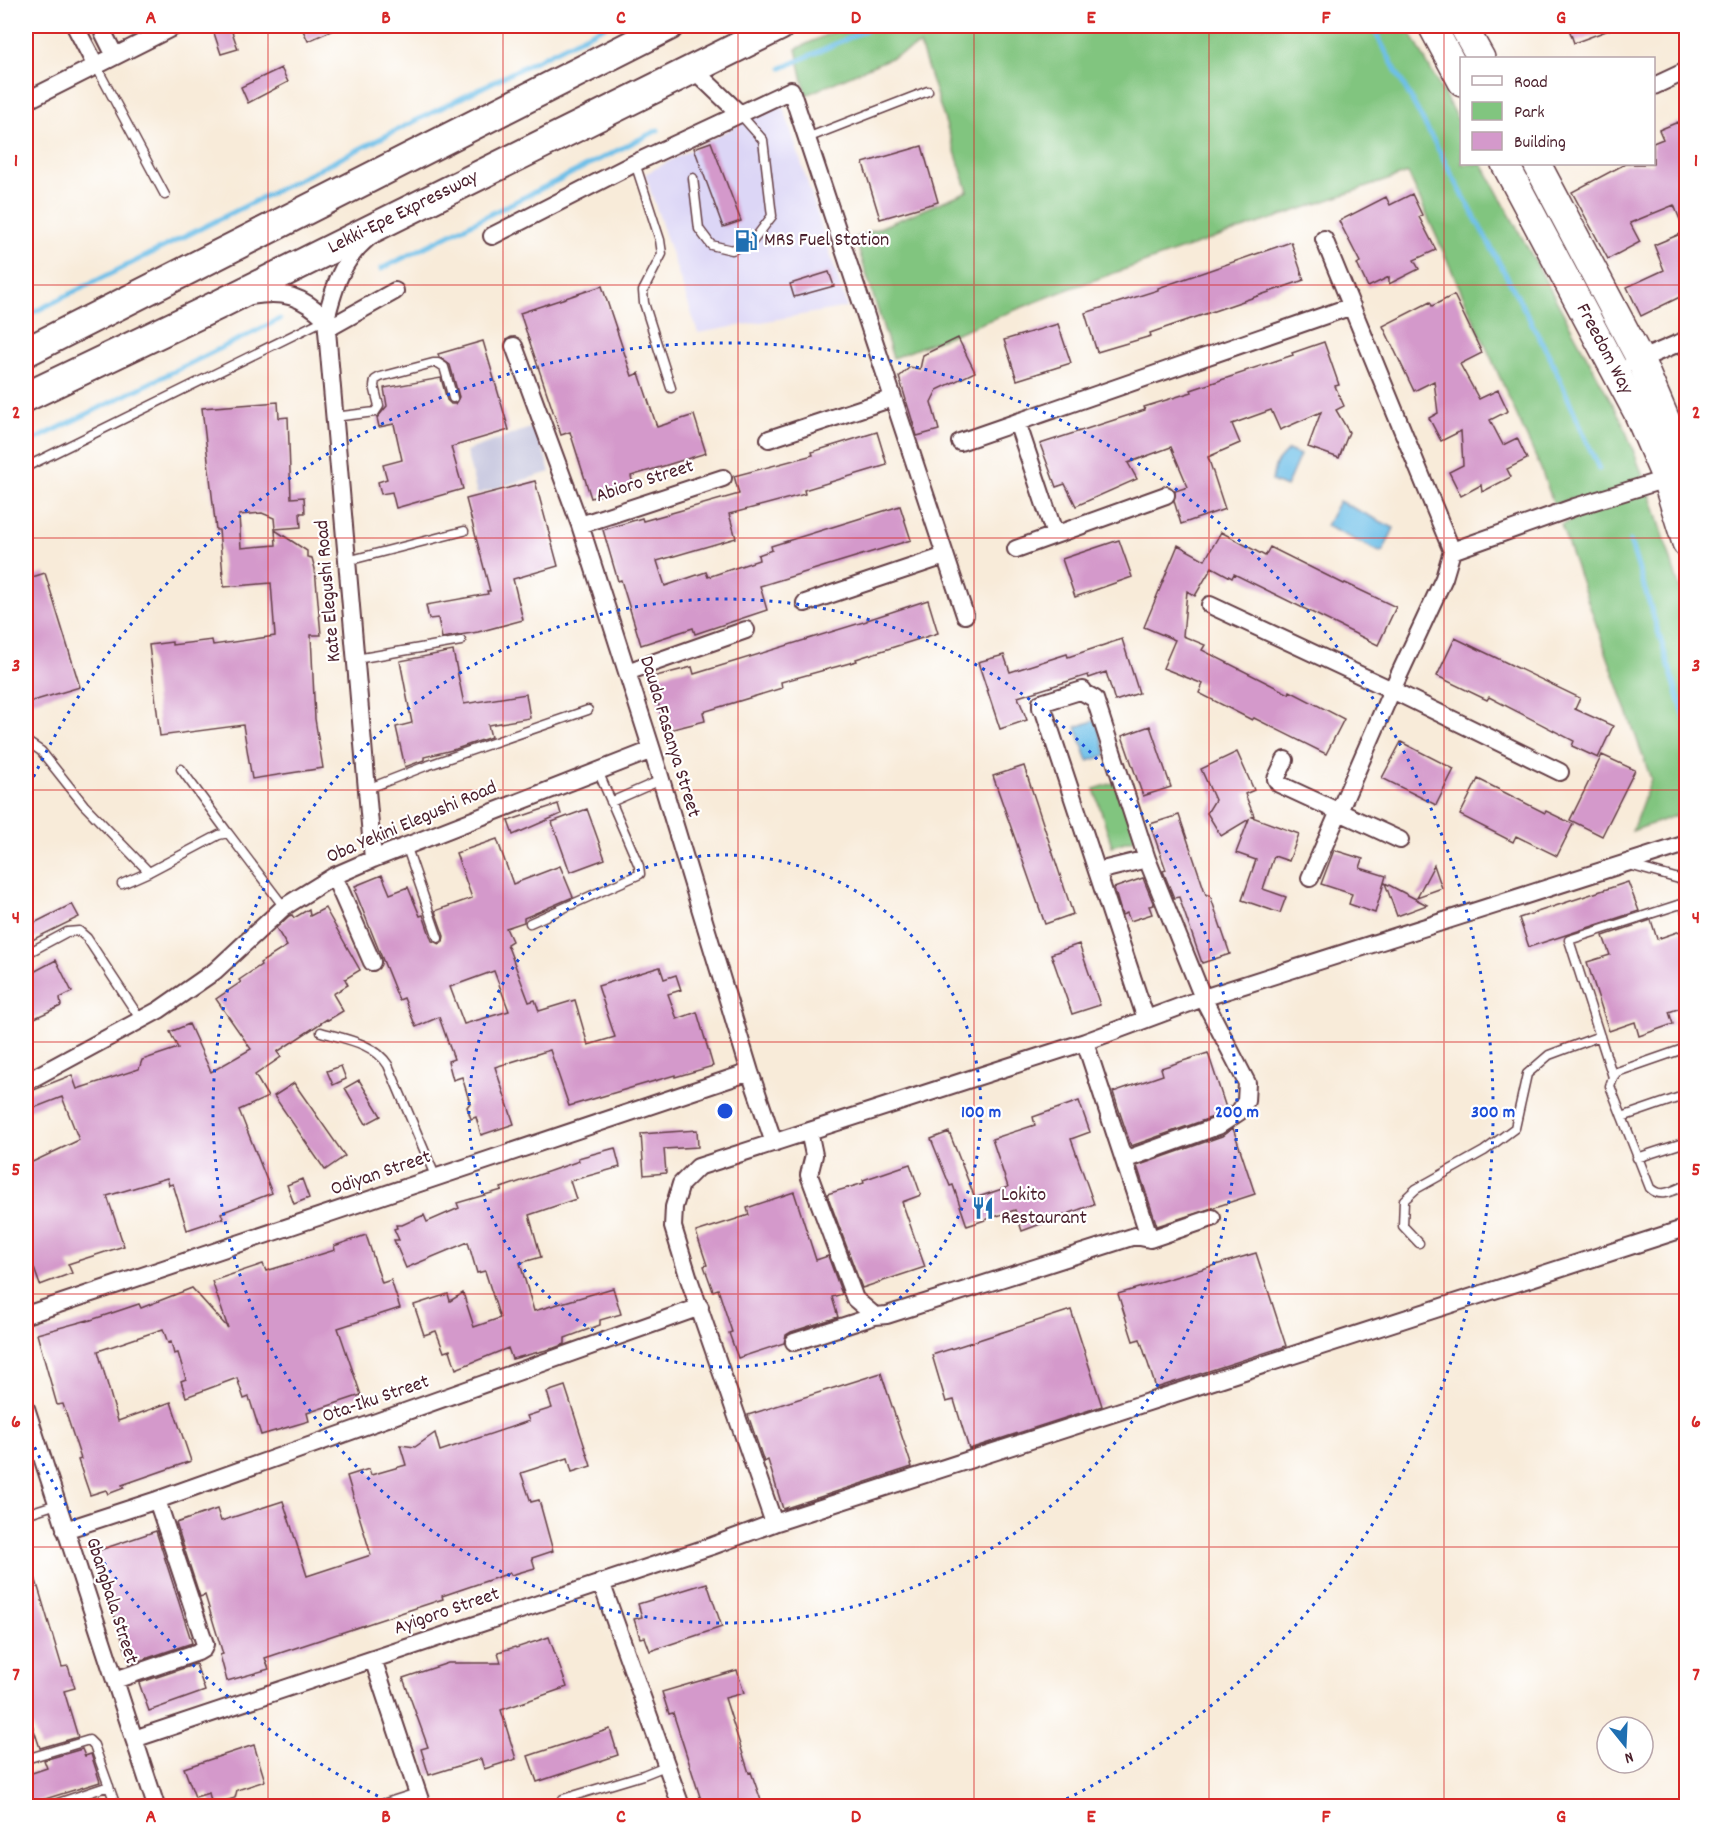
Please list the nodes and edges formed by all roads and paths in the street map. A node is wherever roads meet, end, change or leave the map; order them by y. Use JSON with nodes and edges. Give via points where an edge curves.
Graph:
{"nodes":[{"id":1,"x":75,"y":26,"type":"edge"},
{"id":2,"x":100,"y":26,"type":"edge"},
{"id":3,"x":175,"y":26,"type":"edge"},
{"id":4,"x":669,"y":26,"type":"edge"},
{"id":5,"x":780,"y":26,"type":"edge"},
{"id":6,"x":1432,"y":26,"type":"edge"},
{"id":7,"x":1463,"y":26,"type":"edge"},
{"id":8,"x":115,"y":56,"type":"junction"},
{"id":9,"x":1480,"y":57,"type":"edge"},
{"id":10,"x":96,"y":66,"type":"junction"},
{"id":11,"x":694,"y":70,"type":"junction"},
{"id":12,"x":1686,"y":71,"type":"edge"},
{"id":13,"x":1460,"y":80,"type":"edge"},
{"id":14,"x":1655,"y":85,"type":"edge"},
{"id":15,"x":928,"y":91,"type":"dead end"},
{"id":16,"x":26,"y":101,"type":"edge"},
{"id":17,"x":740,"y":114,"type":"junction"},
{"id":18,"x":807,"y":138,"type":"junction"},
{"id":19,"x":635,"y":163,"type":"junction"},
{"id":20,"x":1506,"y":165,"type":"edge"},
{"id":21,"x":1538,"y":165,"type":"edge"},
{"id":22,"x":693,"y":178,"type":"dead end"},
{"id":23,"x":165,"y":195,"type":"dead end"},
{"id":24,"x":393,"y":217,"type":"junction"},
{"id":25,"x":492,"y":237,"type":"dead end"},
{"id":26,"x":1324,"y":239,"type":"dead end"},
{"id":27,"x":395,"y":291,"type":"dead end"},
{"id":28,"x":218,"y":305,"type":"junction"},
{"id":29,"x":1352,"y":306,"type":"junction"},
{"id":30,"x":326,"y":324,"type":"junction"},
{"id":31,"x":1686,"y":340,"type":"edge"},
{"id":32,"x":514,"y":346,"type":"dead end"},
{"id":33,"x":26,"y":352,"type":"edge"},
{"id":34,"x":1640,"y":359,"type":"junction"},
{"id":35,"x":1614,"y":370,"type":"junction"},
{"id":36,"x":670,"y":388,"type":"dead end"},
{"id":37,"x":26,"y":397,"type":"edge"},
{"id":38,"x":453,"y":398,"type":"dead end"},
{"id":39,"x":893,"y":398,"type":"junction"},
{"id":40,"x":334,"y":417,"type":"junction"},
{"id":41,"x":1017,"y":422,"type":"junction"},
{"id":42,"x":769,"y":439,"type":"dead end"},
{"id":43,"x":960,"y":442,"type":"dead end"},
{"id":44,"x":26,"y":467,"type":"edge"},
{"id":45,"x":1676,"y":473,"type":"edge"},
{"id":46,"x":723,"y":478,"type":"dead end"},
{"id":47,"x":1166,"y":495,"type":"dead end"},
{"id":48,"x":580,"y":525,"type":"junction"},
{"id":49,"x":464,"y":531,"type":"dead end"},
{"id":50,"x":1054,"y":535,"type":"junction"},
{"id":51,"x":1686,"y":543,"type":"edge"},
{"id":52,"x":1016,"y":549,"type":"dead end"},
{"id":53,"x":1452,"y":551,"type":"junction"},
{"id":54,"x":945,"y":555,"type":"junction"},
{"id":55,"x":347,"y":561,"type":"junction"},
{"id":56,"x":806,"y":603,"type":"dead end"},
{"id":57,"x":1210,"y":605,"type":"dead end"},
{"id":58,"x":965,"y":615,"type":"dead end"},
{"id":59,"x":746,"y":630,"type":"dead end"},
{"id":60,"x":461,"y":641,"type":"dead end"},
{"id":61,"x":356,"y":659,"type":"junction"},
{"id":62,"x":627,"y":672,"type":"junction"},
{"id":63,"x":1392,"y":690,"type":"junction"},
{"id":64,"x":588,"y":710,"type":"dead end"},
{"id":65,"x":26,"y":741,"type":"edge"},
{"id":66,"x":652,"y":750,"type":"junction"},
{"id":67,"x":1285,"y":760,"type":"dead end"},
{"id":68,"x":181,"y":769,"type":"dead end"},
{"id":69,"x":598,"y":771,"type":"junction"},
{"id":70,"x":1560,"y":772,"type":"dead end"},
{"id":71,"x":661,"y":780,"type":"junction"},
{"id":72,"x":367,"y":789,"type":"junction"},
{"id":73,"x":611,"y":802,"type":"junction"},
{"id":74,"x":1339,"y":812,"type":"junction"},
{"id":75,"x":228,"y":833,"type":"junction"},
{"id":76,"x":1400,"y":840,"type":"dead end"},
{"id":77,"x":1686,"y":844,"type":"edge"},
{"id":78,"x":406,"y":846,"type":"junction"},
{"id":79,"x":373,"y":859,"type":"junction"},
{"id":80,"x":1147,"y":859,"type":"junction"},
{"id":81,"x":1627,"y":864,"type":"junction"},
{"id":82,"x":1098,"y":871,"type":"junction"},
{"id":83,"x":149,"y":872,"type":"junction"},
{"id":84,"x":334,"y":876,"type":"junction"},
{"id":85,"x":1310,"y":878,"type":"dead end"},
{"id":86,"x":1686,"y":881,"type":"edge"},
{"id":87,"x":122,"y":884,"type":"dead end"},
{"id":88,"x":284,"y":907,"type":"junction"},
{"id":89,"x":1686,"y":912,"type":"edge"},
{"id":90,"x":530,"y":923,"type":"dead end"},
{"id":91,"x":438,"y":938,"type":"dead end"},
{"id":92,"x":26,"y":954,"type":"edge"},
{"id":93,"x":372,"y":962,"type":"dead end"},
{"id":94,"x":1203,"y":998,"type":"junction"},
{"id":95,"x":1146,"y":1019,"type":"junction"},
{"id":96,"x":141,"y":1020,"type":"junction"},
{"id":97,"x":321,"y":1032,"type":"dead end"},
{"id":98,"x":1600,"y":1036,"type":"junction"},
{"id":99,"x":1085,"y":1042,"type":"junction"},
{"id":100,"x":1686,"y":1048,"type":"edge"},
{"id":101,"x":750,"y":1072,"type":"junction"},
{"id":102,"x":1613,"y":1077,"type":"junction"},
{"id":103,"x":26,"y":1082,"type":"edge"},
{"id":104,"x":1686,"y":1095,"type":"edge"},
{"id":105,"x":1622,"y":1117,"type":"junction"},
{"id":106,"x":808,"y":1131,"type":"junction"},
{"id":107,"x":1686,"y":1142,"type":"edge"},
{"id":108,"x":774,"y":1143,"type":"junction"},
{"id":109,"x":1637,"y":1158,"type":"junction"},
{"id":110,"x":1124,"y":1160,"type":"junction"},
{"id":111,"x":436,"y":1178,"type":"junction"},
{"id":112,"x":1686,"y":1185,"type":"edge"},
{"id":113,"x":1212,"y":1218,"type":"dead end"},
{"id":114,"x":1686,"y":1227,"type":"edge"},
{"id":115,"x":1150,"y":1239,"type":"junction"},
{"id":116,"x":1419,"y":1243,"type":"dead end"},
{"id":117,"x":700,"y":1307,"type":"junction"},
{"id":118,"x":26,"y":1316,"type":"edge"},
{"id":119,"x":875,"y":1316,"type":"junction"},
{"id":120,"x":794,"y":1342,"type":"dead end"},
{"id":121,"x":26,"y":1408,"type":"edge"},
{"id":122,"x":157,"y":1500,"type":"junction"},
{"id":123,"x":57,"y":1504,"type":"junction"},
{"id":124,"x":26,"y":1514,"type":"edge"},
{"id":125,"x":774,"y":1523,"type":"junction"},
{"id":126,"x":65,"y":1530,"type":"junction"},
{"id":127,"x":601,"y":1582,"type":"junction"},
{"id":128,"x":373,"y":1659,"type":"junction"},
{"id":129,"x":115,"y":1680,"type":"junction"},
{"id":130,"x":134,"y":1739,"type":"junction"},
{"id":131,"x":26,"y":1760,"type":"edge"},
{"id":132,"x":668,"y":1765,"type":"junction"},
{"id":133,"x":109,"y":1786,"type":"junction"},
{"id":134,"x":563,"y":1799,"type":"dead end"},
{"id":135,"x":419,"y":1800,"type":"edge"},
{"id":136,"x":49,"y":1806,"type":"edge"},
{"id":137,"x":116,"y":1806,"type":"edge"},
{"id":138,"x":156,"y":1806,"type":"edge"},
{"id":139,"x":375,"y":1806,"type":"edge"},
{"id":140,"x":681,"y":1806,"type":"edge"}],
"edges":[{"from":1,"to":10,"type":"street"},
{"from":2,"to":8,"type":"street"},
{"from":3,"to":8,"type":"street"},
{"from":4,"to":33,"type":"highway"},
{"from":5,"to":11,"type":"highway","name":"Lekki-Epe Expressway"},
{"from":6,"to":13,"type":"main road"},
{"from":7,"to":9,"type":"main road"},
{"from":8,"to":10,"type":"street"},
{"from":10,"to":16,"type":"street"},
{"from":10,"to":23,"type":"lane"},
{"from":11,"to":17,"type":"street"},
{"from":11,"to":24,"type":"highway","name":"Lekki-Epe Expressway"},
{"from":12,"to":14,"type":"street"},
{"from":15,"to":18,"type":"lane"},
{"from":17,"to":18,"type":"street","via":[[791,90]]},
{"from":17,"to":19,"type":"street"},
{"from":17,"to":22,"type":"lane","via":[[763,140],[771,206],[772,216],[753,241],[732,250],[711,245],[699,229]]},
{"from":18,"to":39,"type":"street"},
{"from":19,"to":25,"type":"street"},
{"from":19,"to":36,"type":"lane","via":[[660,240],[662,254],[643,291]]},
{"from":20,"to":35,"type":"main road","name":"Freedom Way"},
{"from":21,"to":34,"type":"main road","name":"Freedom Way"},
{"from":24,"to":28,"type":"highway","name":"Lekki-Epe Expressway"},
{"from":24,"to":30,"type":"street","name":"Kate Elegushi Road","via":[[359,246],[343,266]]},
{"from":26,"to":29,"type":"street"},
{"from":27,"to":30,"type":"street"},
{"from":28,"to":30,"type":"street","via":[[276,293],[296,297],[312,306]]},
{"from":28,"to":37,"type":"highway","name":"Lekki-Epe Expressway"},
{"from":29,"to":41,"type":"street"},
{"from":29,"to":53,"type":"street"},
{"from":30,"to":40,"type":"street","name":"Kate Elegushi Road"},
{"from":30,"to":44,"type":"lane"},
{"from":31,"to":34,"type":"street"},
{"from":32,"to":48,"type":"street","name":"Dauda Fasanya Street"},
{"from":34,"to":35,"type":"street"},
{"from":34,"to":45,"type":"main road","name":"Freedom Way","via":[[1664,410]]},
{"from":35,"to":45,"type":"main road","name":"Freedom Way","via":[[1644,429]]},
{"from":38,"to":40,"type":"lane","via":[[444,367],[433,363],[375,380],[379,406],[375,412]]},
{"from":39,"to":42,"type":"street"},
{"from":39,"to":54,"type":"street"},
{"from":40,"to":55,"type":"street","name":"Kate Elegushi Road"},
{"from":41,"to":43,"type":"street"},
{"from":41,"to":50,"type":"street"},
{"from":45,"to":51,"type":"main road","name":"Freedom Way"},
{"from":45,"to":53,"type":"street"},
{"from":46,"to":48,"type":"street","name":"Abioro Street"},
{"from":47,"to":50,"type":"street"},
{"from":48,"to":62,"type":"street","name":"Dauda Fasanya Street"},
{"from":49,"to":55,"type":"lane"},
{"from":50,"to":52,"type":"street"},
{"from":53,"to":63,"type":"street","via":[[1444,578]]},
{"from":54,"to":56,"type":"street"},
{"from":54,"to":58,"type":"street"},
{"from":55,"to":61,"type":"street","name":"Kate Elegushi Road"},
{"from":57,"to":63,"type":"street"},
{"from":59,"to":62,"type":"street"},
{"from":60,"to":61,"type":"lane"},
{"from":61,"to":72,"type":"street","name":"Kate Elegushi Road"},
{"from":62,"to":66,"type":"street","name":"Dauda Fasanya Street"},
{"from":63,"to":70,"type":"street"},
{"from":63,"to":74,"type":"street"},
{"from":64,"to":72,"type":"lane"},
{"from":65,"to":83,"type":"lane","via":[[41,751],[84,805]]},
{"from":66,"to":69,"type":"street","name":"Oba Yekini Elegushi Road"},
{"from":66,"to":71,"type":"street","name":"Dauda Fasanya Street"},
{"from":67,"to":74,"type":"street","via":[[1276,782]]},
{"from":68,"to":75,"type":"lane"},
{"from":69,"to":73,"type":"lane"},
{"from":69,"to":78,"type":"street","name":"Oba Yekini Elegushi Road"},
{"from":71,"to":73,"type":"lane"},
{"from":71,"to":101,"type":"street","name":"Dauda Fasanya Street"},
{"from":72,"to":79,"type":"street","name":"Kate Elegushi Road"},
{"from":73,"to":90,"type":"lane","via":[[640,874]]},
{"from":74,"to":76,"type":"street"},
{"from":74,"to":85,"type":"street"},
{"from":75,"to":83,"type":"lane"},
{"from":75,"to":88,"type":"lane"},
{"from":77,"to":81,"type":"street"},
{"from":78,"to":79,"type":"street","name":"Oba Yekini Elegushi Road"},
{"from":78,"to":91,"type":"lane"},
{"from":79,"to":84,"type":"street","name":"Oba Yekini Elegushi Road"},
{"from":80,"to":82,"type":"street"},
{"from":80,"to":82,"type":"street","via":[[1095,699],[1083,690],[1041,703],[1041,708]]},
{"from":80,"to":94,"type":"street"},
{"from":81,"to":86,"type":"lane"},
{"from":81,"to":94,"type":"street"},
{"from":82,"to":95,"type":"street"},
{"from":83,"to":87,"type":"lane"},
{"from":84,"to":88,"type":"street","name":"Oba Yekini Elegushi Road"},
{"from":84,"to":93,"type":"street"},
{"from":88,"to":96,"type":"street","name":"Oba Yekini Elegushi Road","via":[[215,970]]},
{"from":89,"to":98,"type":"lane","via":[[1684,903],[1569,940]]},
{"from":92,"to":96,"type":"lane","via":[[67,932],[79,932],[87,938]]},
{"from":94,"to":95,"type":"street"},
{"from":94,"to":110,"type":"street","via":[[1247,1083],[1246,1101],[1239,1112],[1218,1126]]},
{"from":95,"to":99,"type":"street"},
{"from":96,"to":103,"type":"street","name":"Oba Yekini Elegushi Road"},
{"from":97,"to":111,"type":"lane","via":[[371,1047],[382,1055]]},
{"from":98,"to":102,"type":"lane"},
{"from":98,"to":116,"type":"lane","via":[[1549,1055],[1527,1074],[1515,1128],[1404,1200],[1403,1226]]},
{"from":99,"to":106,"type":"street"},
{"from":99,"to":110,"type":"street"},
{"from":100,"to":102,"type":"lane","via":[[1617,1072]]},
{"from":101,"to":108,"type":"street","name":"Dauda Fasanya Street"},
{"from":101,"to":111,"type":"street","name":"Odiyan Street"},
{"from":102,"to":105,"type":"lane","via":[[1610,1086]]},
{"from":104,"to":105,"type":"lane"},
{"from":105,"to":109,"type":"lane"},
{"from":106,"to":108,"type":"street"},
{"from":106,"to":119,"type":"street","via":[[814,1155],[810,1175],[814,1187],[855,1299]]},
{"from":107,"to":109,"type":"lane"},
{"from":108,"to":117,"type":"street","via":[[698,1167],[681,1184],[673,1227]]},
{"from":109,"to":112,"type":"lane","via":[[1656,1193]]},
{"from":110,"to":115,"type":"street"},
{"from":111,"to":118,"type":"street","name":"Odiyan Street"},
{"from":113,"to":115,"type":"street"},
{"from":114,"to":125,"type":"street","name":"Ayigoro Street"},
{"from":115,"to":119,"type":"street","via":[[1135,1236]]},
{"from":117,"to":122,"type":"street","name":"Ota-Iku Street"},
{"from":117,"to":125,"type":"street"},
{"from":119,"to":120,"type":"street"},
{"from":121,"to":123,"type":"street","name":"Gbangbala Street"},
{"from":122,"to":126,"type":"street","name":"Ota-Iku Street"},
{"from":122,"to":129,"type":"street","via":[[205,1644],[198,1652]]},
{"from":123,"to":124,"type":"lane"},
{"from":123,"to":126,"type":"street","name":"Gbangbala Street"},
{"from":125,"to":127,"type":"street","name":"Ayigoro Street"},
{"from":126,"to":129,"type":"street","name":"Gbangbala Street"},
{"from":127,"to":128,"type":"street","name":"Ayigoro Street"},
{"from":127,"to":132,"type":"street"},
{"from":128,"to":130,"type":"street","name":"Ayigoro Street"},
{"from":128,"to":135,"type":"street"},
{"from":129,"to":130,"type":"street","name":"Gbangbala Street"},
{"from":130,"to":138,"type":"street","name":"Gbangbala Street"},
{"from":131,"to":133,"type":"lane","via":[[89,1740]]},
{"from":132,"to":134,"type":"lane"},
{"from":132,"to":140,"type":"street"},
{"from":133,"to":136,"type":"lane"},
{"from":133,"to":137,"type":"lane"},
{"from":135,"to":139,"type":"lane"}]}
